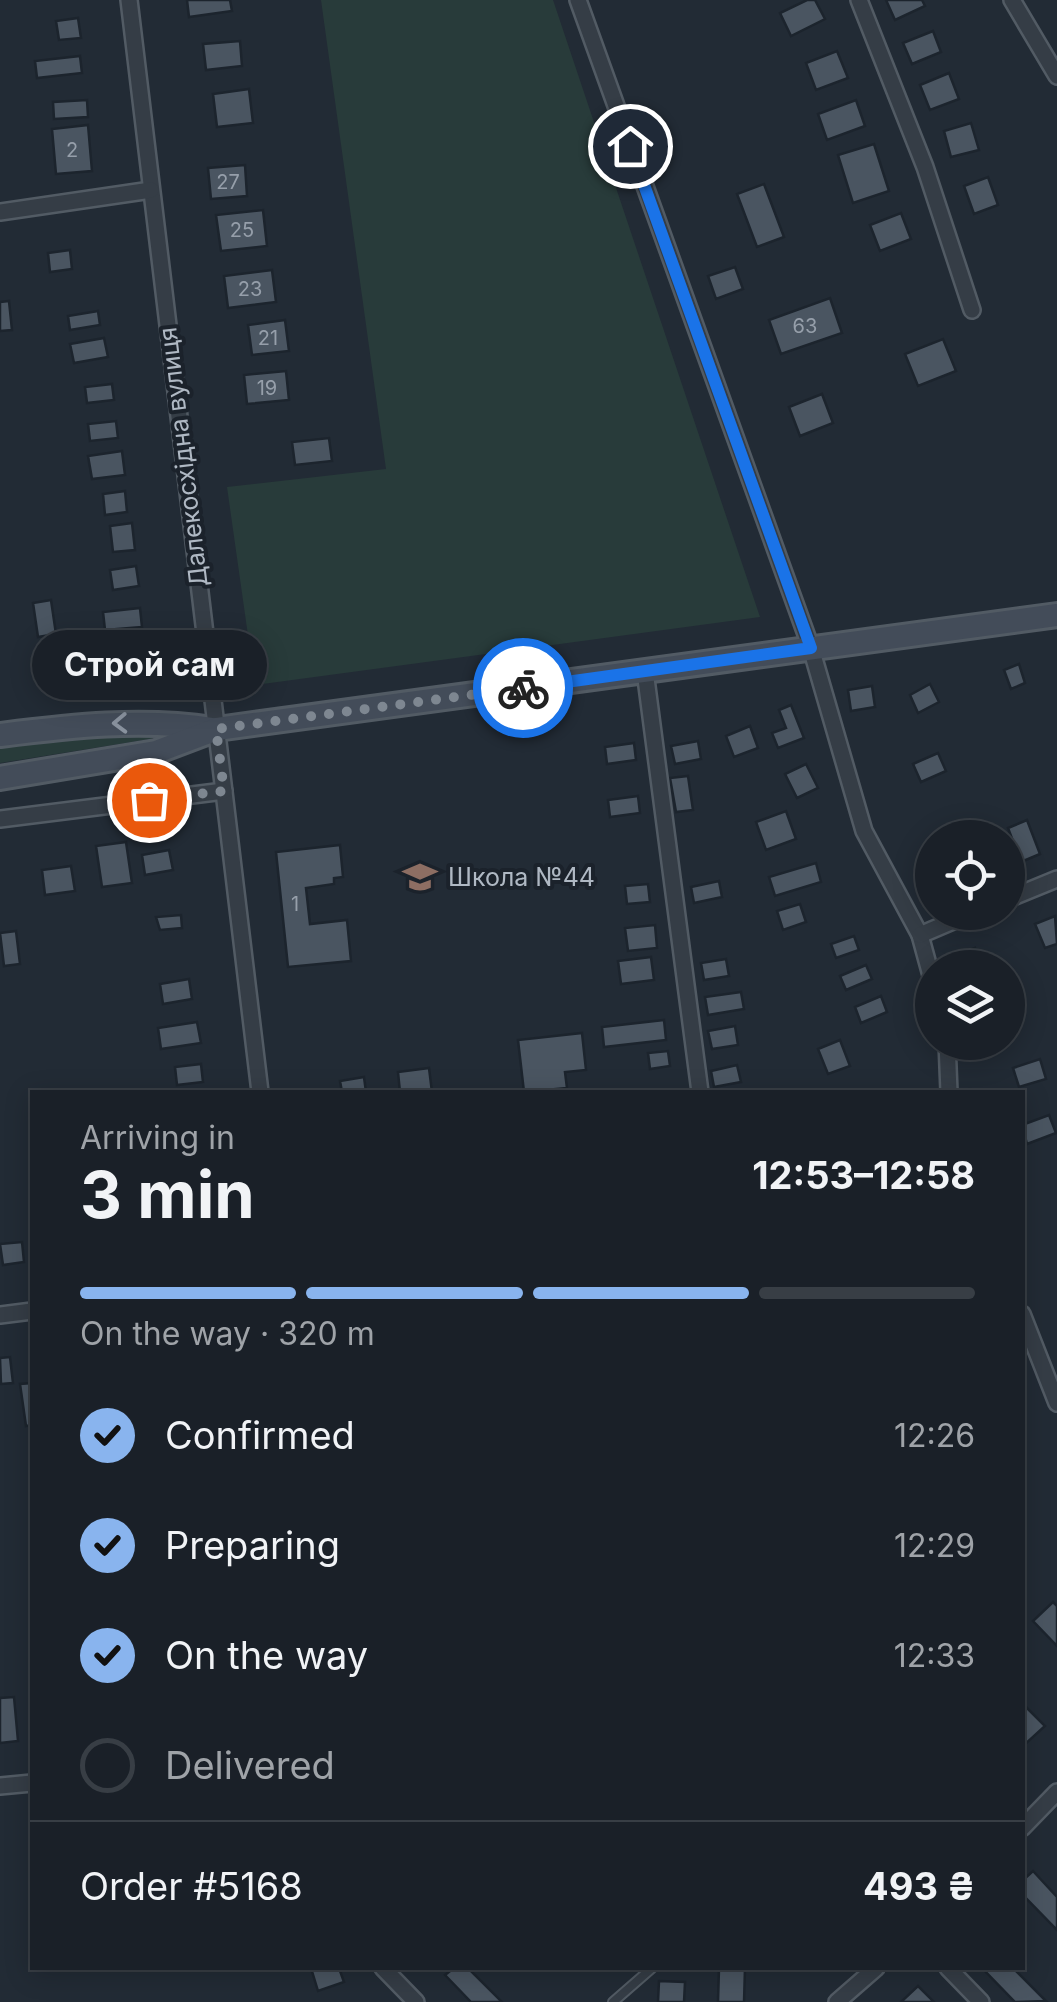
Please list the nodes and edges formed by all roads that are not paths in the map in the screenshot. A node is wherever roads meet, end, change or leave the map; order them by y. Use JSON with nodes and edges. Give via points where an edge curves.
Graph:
{"nodes":[{"id":1,"x":129,"y":0,"type":"edge"},
{"id":2,"x":578,"y":0,"type":"edge"},
{"id":3,"x":859,"y":0,"type":"edge"},
{"id":4,"x":1012,"y":0,"type":"edge"},
{"id":5,"x":1057,"y":76,"type":"edge"},
{"id":6,"x":151,"y":190,"type":"junction"},
{"id":7,"x":0,"y":212,"type":"edge"},
{"id":8,"x":972,"y":310,"type":"dead end"},
{"id":9,"x":1057,"y":615,"type":"edge"},
{"id":10,"x":811,"y":648,"type":"junction"},
{"id":11,"x":645,"y":671,"type":"junction"},
{"id":12,"x":216,"y":729,"type":"junction"},
{"id":13,"x":0,"y":735,"type":"edge"},
{"id":14,"x":0,"y":778,"type":"edge"},
{"id":15,"x":224,"y":791,"type":"junction"},
{"id":16,"x":0,"y":819,"type":"edge"},
{"id":17,"x":1057,"y":879,"type":"edge"},
{"id":18,"x":1025,"y":892,"type":"edge"},
{"id":19,"x":930,"y":930,"type":"edge"},
{"id":20,"x":920,"y":934,"type":"junction"},
{"id":21,"x":924,"y":950,"type":"edge"},
{"id":22,"x":948,"y":1060,"type":"edge"},
{"id":23,"x":260,"y":1090,"type":"edge"},
{"id":24,"x":700,"y":1090,"type":"edge"},
{"id":25,"x":949,"y":1090,"type":"edge"},
{"id":26,"x":30,"y":1312,"type":"edge"},
{"id":27,"x":0,"y":1315,"type":"edge"},
{"id":28,"x":1025,"y":1322,"type":"edge"},
{"id":29,"x":1057,"y":1403,"type":"edge"},
{"id":30,"x":30,"y":1782,"type":"edge"},
{"id":31,"x":0,"y":1786,"type":"edge"},
{"id":32,"x":1057,"y":1792,"type":"edge"},
{"id":33,"x":1025,"y":1825,"type":"edge"},
{"id":34,"x":385,"y":1970,"type":"edge"},
{"id":35,"x":650,"y":1970,"type":"edge"},
{"id":36,"x":874,"y":1970,"type":"edge"},
{"id":37,"x":950,"y":1970,"type":"edge"},
{"id":38,"x":416,"y":2002,"type":"edge"},
{"id":39,"x":613,"y":2002,"type":"edge"},
{"id":40,"x":837,"y":2002,"type":"edge"},
{"id":41,"x":981,"y":2002,"type":"edge"}],
"edges":[{"from":1,"to":6,"type":"street","name":"Далекосхідна вулиця"},
{"from":2,"to":10,"type":"street"},
{"from":3,"to":8,"type":"street"},
{"from":4,"to":5,"type":"street"},
{"from":6,"to":7,"type":"street"},
{"from":6,"to":12,"type":"street","name":"Далекосхідна вулиця"},
{"from":9,"to":10,"type":"main road"},
{"from":10,"to":11,"type":"main road"},
{"from":10,"to":20,"type":"street","via":[[864,831]]},
{"from":11,"to":12,"type":"main road"},
{"from":11,"to":24,"type":"street"},
{"from":12,"to":13,"type":"main road","one_way":true,"via":[[166,722]]},
{"from":12,"to":14,"type":"main road","via":[[156,752]]},
{"from":12,"to":15,"type":"street","name":"Далекосхідна вулиця"},
{"from":15,"to":16,"type":"street"},
{"from":15,"to":23,"type":"street","name":"Далекосхідна вулиця"},
{"from":17,"to":18,"type":"street"},
{"from":19,"to":20,"type":"street"},
{"from":20,"to":21,"type":"street"},
{"from":22,"to":25,"type":"street"},
{"from":26,"to":27,"type":"street"},
{"from":28,"to":29,"type":"street"},
{"from":30,"to":31,"type":"street"},
{"from":32,"to":33,"type":"street"},
{"from":34,"to":38,"type":"street"},
{"from":35,"to":39,"type":"lane"},
{"from":36,"to":40,"type":"street"},
{"from":37,"to":41,"type":"street"}]}
